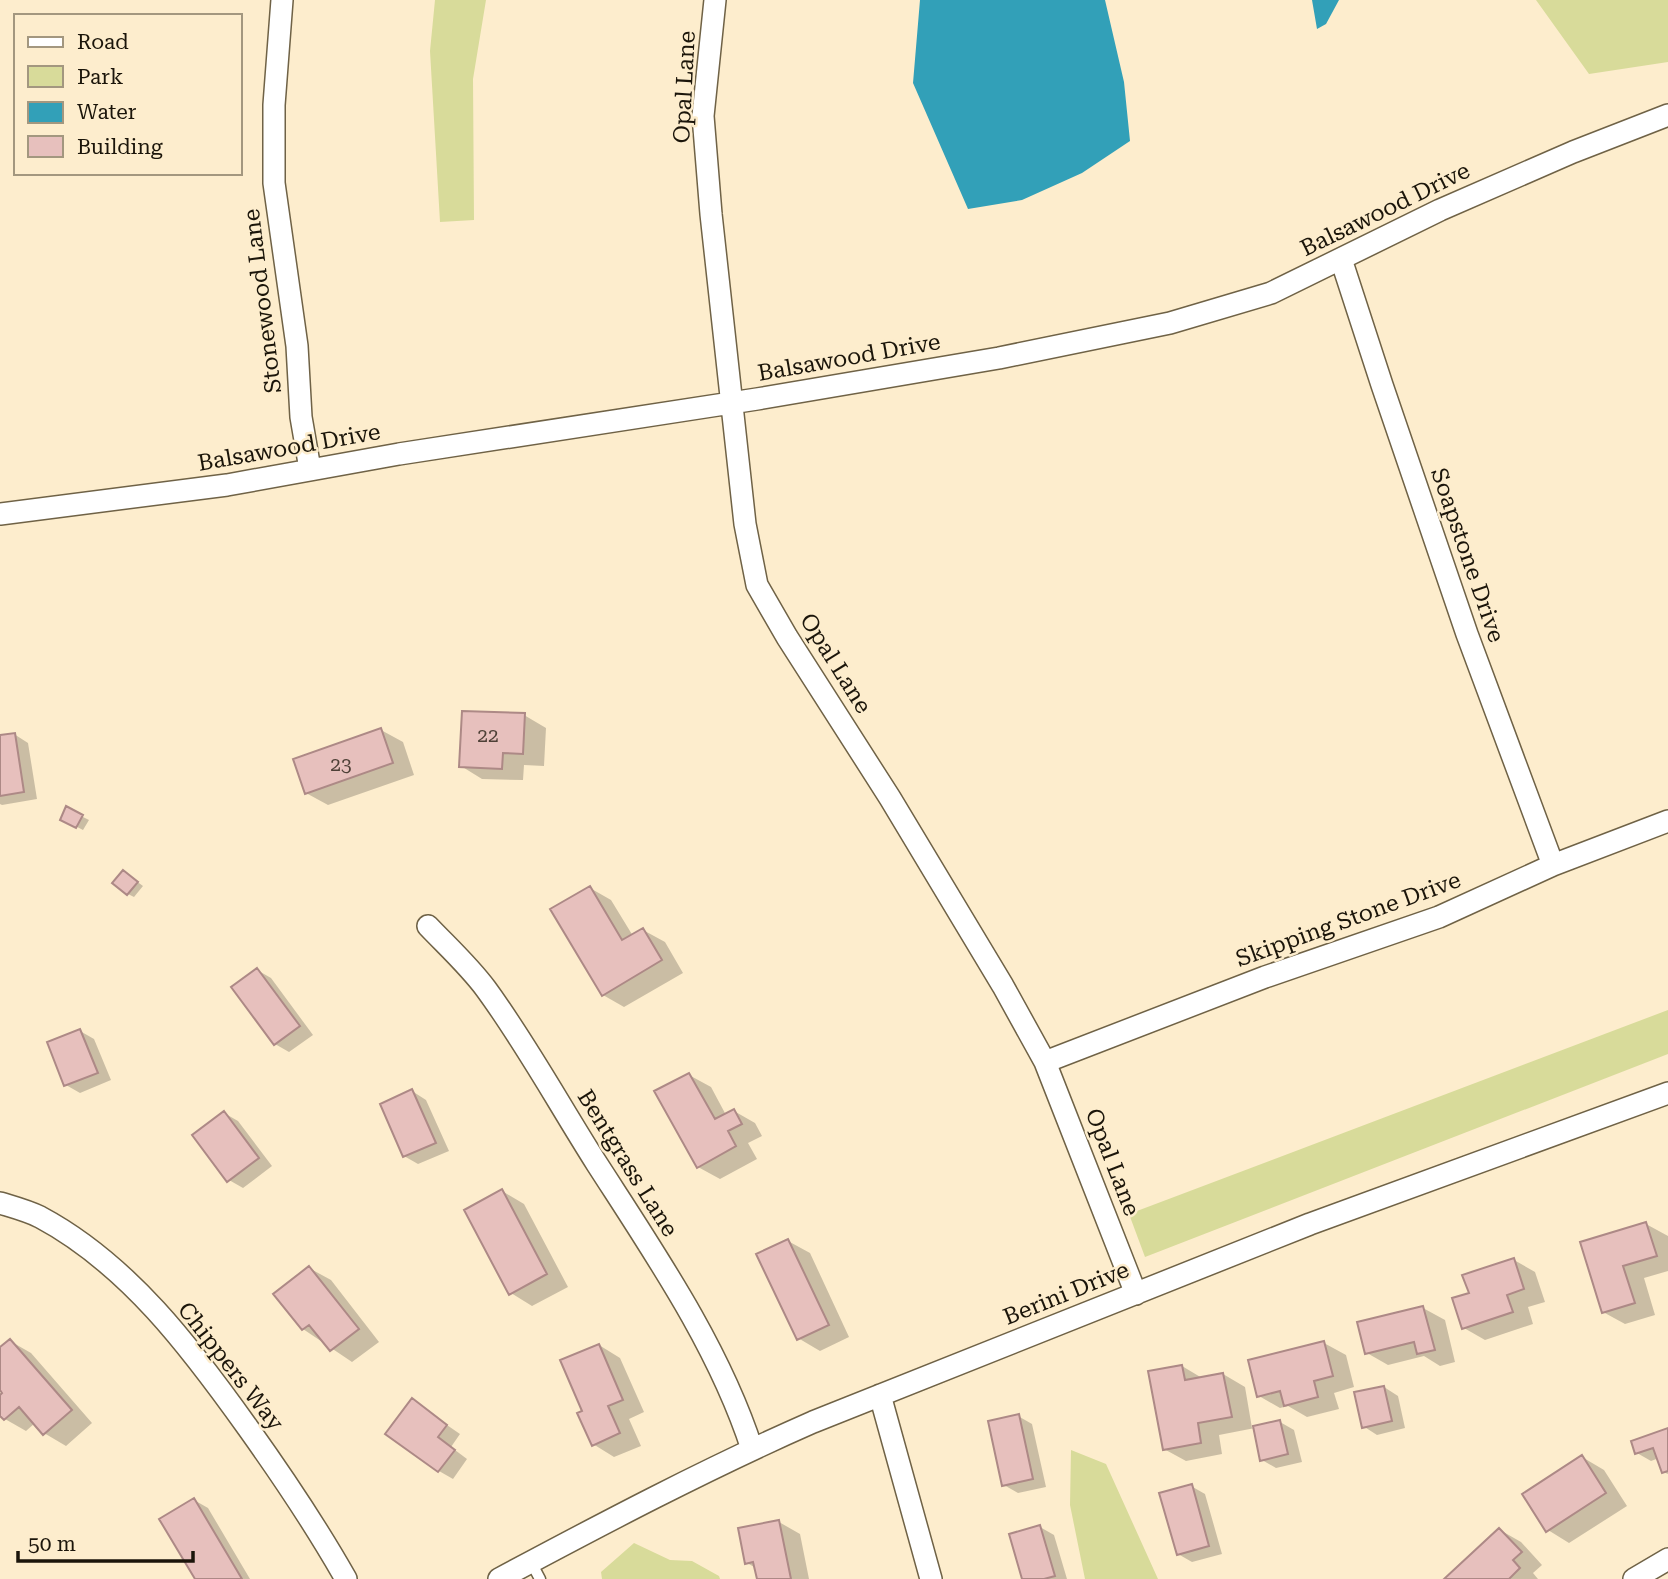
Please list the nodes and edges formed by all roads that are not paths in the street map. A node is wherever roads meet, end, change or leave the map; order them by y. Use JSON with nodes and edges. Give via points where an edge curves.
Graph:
{"nodes":[{"id":1,"x":282,"y":0,"type":"edge"},
{"id":2,"x":715,"y":0,"type":"edge"},
{"id":3,"x":1668,"y":115,"type":"edge"},
{"id":4,"x":1341,"y":259,"type":"junction"},
{"id":5,"x":732,"y":402,"type":"junction"},
{"id":6,"x":310,"y":469,"type":"junction"},
{"id":7,"x":0,"y":514,"type":"edge"},
{"id":8,"x":1668,"y":821,"type":"edge"},
{"id":9,"x":1553,"y":864,"type":"junction"},
{"id":10,"x":428,"y":926,"type":"dead end"},
{"id":11,"x":1045,"y":1062,"type":"junction"},
{"id":12,"x":1668,"y":1093,"type":"edge"},
{"id":13,"x":0,"y":1203,"type":"edge"},
{"id":14,"x":1136,"y":1293,"type":"junction"},
{"id":15,"x":880,"y":1395,"type":"junction"},
{"id":16,"x":751,"y":1449,"type":"junction"},
{"id":17,"x":1668,"y":1559,"type":"edge"},
{"id":18,"x":536,"y":1570,"type":"edge"},
{"id":19,"x":346,"y":1579,"type":"edge"},
{"id":20,"x":499,"y":1579,"type":"edge"},
{"id":21,"x":931,"y":1579,"type":"edge"},
{"id":22,"x":1634,"y":1579,"type":"edge"}],
"edges":[{"from":1,"to":6,"type":"street","name":"Stonewood Lane","via":[[274,183]]},
{"from":2,"to":5,"type":"street","name":"Opal Lane","via":[[703,116]]},
{"from":3,"to":4,"type":"street","name":"Balsawood Drive","via":[[1452,205]]},
{"from":4,"to":5,"type":"street","name":"Balsawood Drive","via":[[1271,293],[1170,323],[999,358]]},
{"from":4,"to":9,"type":"street","name":"Soapstone Drive","via":[[1467,634]]},
{"from":5,"to":6,"type":"street","name":"Balsawood Drive"},
{"from":5,"to":11,"type":"street","name":"Opal Lane","via":[[745,524],[758,586],[910,831]]},
{"from":6,"to":7,"type":"street","name":"Balsawood Drive","via":[[227,485]]},
{"from":8,"to":9,"type":"street","name":"Skipping Stone Drive"},
{"from":9,"to":11,"type":"street","name":"Skipping Stone Drive","via":[[1439,917],[1265,977]]},
{"from":10,"to":16,"type":"street","name":"Bentgrass Lane","via":[[484,986],[511,1024],[656,1255],[741,1415]]},
{"from":11,"to":14,"type":"street","name":"Opal Lane"},
{"from":12,"to":14,"type":"street","name":"Berini Drive"},
{"from":13,"to":19,"type":"street","name":"Chippers Way","via":[[38,1216],[84,1245],[156,1311],[201,1362],[271,1460]]},
{"from":14,"to":15,"type":"street","name":"Berini Drive"},
{"from":15,"to":16,"type":"street","name":"Berini Drive"},
{"from":15,"to":21,"type":"street"},
{"from":16,"to":18,"type":"street","name":"Berini Drive","via":[[628,1510]]},
{"from":17,"to":22,"type":"street"},
{"from":18,"to":20,"type":"street","name":"Berini Drive"}]}
